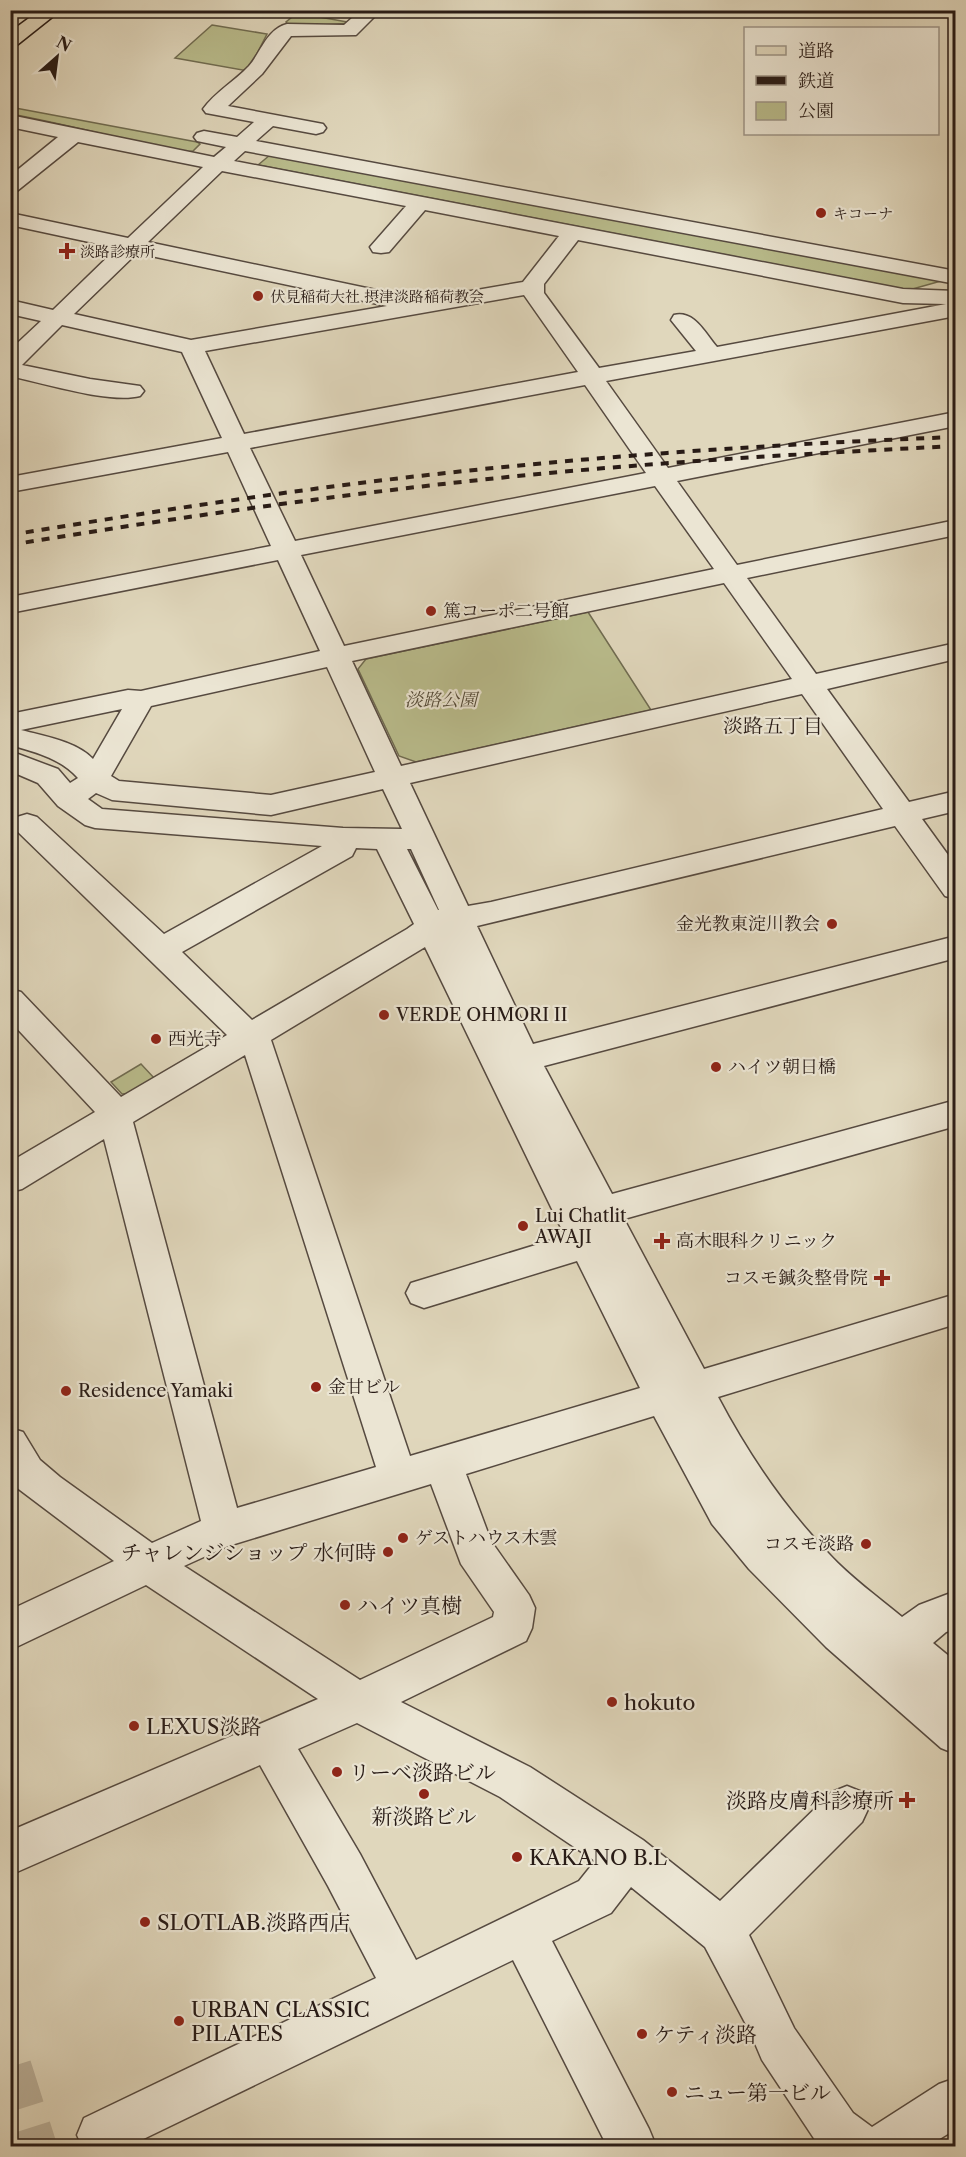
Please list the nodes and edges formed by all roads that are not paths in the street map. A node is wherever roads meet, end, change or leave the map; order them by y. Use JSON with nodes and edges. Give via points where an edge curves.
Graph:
{"nodes":[{"id":1,"x":62,"y":10,"type":"edge"},
{"id":2,"x":372,"y":10,"type":"edge"},
{"id":3,"x":39,"y":14,"type":"edge"},
{"id":4,"x":10,"y":20,"type":"edge"},
{"id":5,"x":10,"y":41,"type":"edge"},
{"id":6,"x":268,"y":120,"type":"junction"},
{"id":7,"x":10,"y":121,"type":"edge"},
{"id":8,"x":316,"y":128,"type":"dead end"},
{"id":9,"x":180,"y":133,"type":"dead end"},
{"id":10,"x":75,"y":134,"type":"junction"},
{"id":11,"x":241,"y":144,"type":"junction"},
{"id":12,"x":219,"y":163,"type":"junction"},
{"id":13,"x":10,"y":187,"type":"edge"},
{"id":14,"x":420,"y":203,"type":"junction"},
{"id":15,"x":10,"y":219,"type":"edge"},
{"id":16,"x":573,"y":232,"type":"junction"},
{"id":17,"x":132,"y":245,"type":"junction"},
{"id":18,"x":381,"y":247,"type":"dead end"},
{"id":19,"x":956,"y":278,"type":"edge"},
{"id":20,"x":533,"y":287,"type":"junction"},
{"id":21,"x":10,"y":308,"type":"edge"},
{"id":22,"x":952,"y":309,"type":"edge"},
{"id":23,"x":402,"y":310,"type":"junction"},
{"id":24,"x":56,"y":318,"type":"junction"},
{"id":25,"x":682,"y":320,"type":"dead end"},
{"id":26,"x":191,"y":347,"type":"junction"},
{"id":27,"x":713,"y":356,"type":"junction"},
{"id":28,"x":10,"y":363,"type":"edge"},
{"id":29,"x":10,"y":369,"type":"edge"},
{"id":30,"x":592,"y":378,"type":"junction"},
{"id":31,"x":132,"y":392,"type":"dead end"},
{"id":32,"x":956,"y":419,"type":"edge"},
{"id":33,"x":237,"y":443,"type":"junction"},
{"id":34,"x":662,"y":476,"type":"junction"},
{"id":35,"x":10,"y":485,"type":"edge"},
{"id":36,"x":956,"y":526,"type":"edge"},
{"id":37,"x":287,"y":550,"type":"junction"},
{"id":38,"x":732,"y":575,"type":"junction"},
{"id":39,"x":10,"y":605,"type":"edge"},
{"id":40,"x":956,"y":651,"type":"edge"},
{"id":41,"x":337,"y":656,"type":"junction"},
{"id":42,"x":810,"y":684,"type":"junction"},
{"id":43,"x":141,"y":700,"type":"junction"},
{"id":44,"x":10,"y":723,"type":"edge"},
{"id":45,"x":10,"y":736,"type":"edge"},
{"id":46,"x":10,"y":760,"type":"edge"},
{"id":47,"x":391,"y":778,"type":"junction"},
{"id":48,"x":95,"y":779,"type":"junction"},
{"id":49,"x":68,"y":799,"type":"junction"},
{"id":50,"x":956,"y":801,"type":"edge"},
{"id":51,"x":901,"y":813,"type":"junction"},
{"id":52,"x":19,"y":830,"type":"edge"},
{"id":53,"x":343,"y":838,"type":"junction"},
{"id":54,"x":404,"y":839,"type":"junction"},
{"id":55,"x":956,"y":889,"type":"edge"},
{"id":56,"x":444,"y":923,"type":"junction"},
{"id":57,"x":956,"y":947,"type":"edge"},
{"id":58,"x":161,"y":950,"type":"junction"},
{"id":59,"x":10,"y":1000,"type":"edge"},
{"id":60,"x":249,"y":1037,"type":"junction"},
{"id":61,"x":524,"y":1059,"type":"junction"},
{"id":62,"x":956,"y":1113,"type":"edge"},
{"id":63,"x":115,"y":1116,"type":"junction"},
{"id":64,"x":10,"y":1179,"type":"edge"},
{"id":65,"x":602,"y":1211,"type":"junction"},
{"id":66,"x":585,"y":1244,"type":"junction"},
{"id":67,"x":424,"y":1293,"type":"dead end"},
{"id":68,"x":956,"y":1309,"type":"edge"},
{"id":69,"x":678,"y":1393,"type":"junction"},
{"id":70,"x":10,"y":1444,"type":"edge"},
{"id":71,"x":443,"y":1464,"type":"junction"},
{"id":72,"x":398,"y":1477,"type":"junction"},
{"id":73,"x":223,"y":1530,"type":"junction"},
{"id":74,"x":150,"y":1563,"type":"junction"},
{"id":75,"x":956,"y":1610,"type":"edge"},
{"id":76,"x":10,"y":1631,"type":"edge"},
{"id":77,"x":902,"y":1642,"type":"junction"},
{"id":78,"x":956,"y":1689,"type":"edge"},
{"id":79,"x":358,"y":1702,"type":"junction"},
{"id":80,"x":956,"y":1734,"type":"edge"},
{"id":81,"x":269,"y":1740,"type":"junction"},
{"id":82,"x":847,"y":1807,"type":"dead end"},
{"id":83,"x":10,"y":1853,"type":"edge"},
{"id":84,"x":627,"y":1856,"type":"junction"},
{"id":85,"x":720,"y":1931,"type":"junction"},
{"id":86,"x":523,"y":1933,"type":"junction"},
{"id":87,"x":406,"y":1988,"type":"junction"},
{"id":88,"x":956,"y":2101,"type":"edge"},
{"id":89,"x":101,"y":2135,"type":"dead end"},
{"id":90,"x":862,"y":2145,"type":"edge"},
{"id":91,"x":632,"y":2146,"type":"edge"}],
"edges":[{"from":1,"to":3,"type":"street"},
{"from":2,"to":6,"type":"street","via":[[349,31],[286,30],[278,35],[255,69],[213,109]]},
{"from":3,"to":4,"type":"main road"},
{"from":3,"to":5,"type":"main road"},
{"from":6,"to":8,"type":"street"},
{"from":6,"to":11,"type":"street"},
{"from":7,"to":10,"type":"street"},
{"from":9,"to":11,"type":"street"},
{"from":10,"to":12,"type":"street"},
{"from":10,"to":13,"type":"street"},
{"from":11,"to":12,"type":"street"},
{"from":11,"to":19,"type":"street"},
{"from":12,"to":14,"type":"street"},
{"from":12,"to":17,"type":"street"},
{"from":14,"to":16,"type":"street"},
{"from":14,"to":18,"type":"street"},
{"from":15,"to":17,"type":"street"},
{"from":16,"to":20,"type":"street"},
{"from":16,"to":22,"type":"street"},
{"from":17,"to":23,"type":"street","via":[[395,301]]},
{"from":17,"to":24,"type":"street"},
{"from":20,"to":23,"type":"street"},
{"from":20,"to":30,"type":"street","via":[[533,293]]},
{"from":21,"to":24,"type":"street"},
{"from":22,"to":27,"type":"street"},
{"from":23,"to":26,"type":"street"},
{"from":24,"to":26,"type":"street"},
{"from":24,"to":28,"type":"street"},
{"from":25,"to":27,"type":"street"},
{"from":26,"to":33,"type":"street"},
{"from":27,"to":30,"type":"street"},
{"from":29,"to":31,"type":"street","via":[[101,394]]},
{"from":30,"to":33,"type":"street"},
{"from":30,"to":34,"type":"street"},
{"from":32,"to":34,"type":"street"},
{"from":33,"to":35,"type":"street"},
{"from":33,"to":37,"type":"street"},
{"from":34,"to":37,"type":"street"},
{"from":34,"to":38,"type":"street"},
{"from":36,"to":38,"type":"street"},
{"from":37,"to":39,"type":"street"},
{"from":37,"to":41,"type":"street"},
{"from":38,"to":41,"type":"street"},
{"from":38,"to":42,"type":"street"},
{"from":40,"to":42,"type":"street"},
{"from":41,"to":43,"type":"street"},
{"from":41,"to":47,"type":"street"},
{"from":42,"to":47,"type":"street"},
{"from":42,"to":51,"type":"street"},
{"from":43,"to":44,"type":"street","via":[[128,699]]},
{"from":43,"to":48,"type":"street"},
{"from":45,"to":48,"type":"street","via":[[76,759]]},
{"from":46,"to":49,"type":"street","via":[[48,776]]},
{"from":47,"to":48,"type":"street","via":[[271,804],[112,790]]},
{"from":47,"to":54,"type":"street"},
{"from":48,"to":49,"type":"street"},
{"from":49,"to":52,"type":"street"},
{"from":49,"to":53,"type":"street","via":[[95,818]]},
{"from":50,"to":51,"type":"street"},
{"from":51,"to":55,"type":"street"},
{"from":51,"to":56,"type":"street"},
{"from":52,"to":58,"type":"street"},
{"from":53,"to":54,"type":"street"},
{"from":53,"to":58,"type":"street","via":[[341,849]]},
{"from":54,"to":56,"type":"street"},
{"from":56,"to":60,"type":"street"},
{"from":56,"to":61,"type":"street"},
{"from":56,"to":66,"type":"street"},
{"from":57,"to":61,"type":"street"},
{"from":58,"to":60,"type":"street"},
{"from":59,"to":63,"type":"street"},
{"from":60,"to":63,"type":"street"},
{"from":60,"to":72,"type":"street","via":[[258,1046]]},
{"from":61,"to":65,"type":"street"},
{"from":62,"to":65,"type":"street"},
{"from":63,"to":64,"type":"street"},
{"from":63,"to":73,"type":"street"},
{"from":65,"to":69,"type":"street"},
{"from":66,"to":67,"type":"street"},
{"from":66,"to":69,"type":"street"},
{"from":68,"to":69,"type":"street"},
{"from":69,"to":71,"type":"street"},
{"from":69,"to":77,"type":"street","via":[[729,1455],[770,1516],[816,1569]]},
{"from":69,"to":80,"type":"street","via":[[726,1512],[763,1556],[840,1634]]},
{"from":70,"to":74,"type":"street","via":[[26,1472]]},
{"from":71,"to":72,"type":"street"},
{"from":71,"to":79,"type":"street","via":[[474,1551],[515,1608],[512,1628]]},
{"from":72,"to":73,"type":"street"},
{"from":73,"to":74,"type":"street"},
{"from":74,"to":76,"type":"street"},
{"from":74,"to":79,"type":"street"},
{"from":75,"to":77,"type":"street","via":[[933,1618]]},
{"from":77,"to":78,"type":"street"},
{"from":79,"to":81,"type":"street"},
{"from":79,"to":84,"type":"street","via":[[515,1782]]},
{"from":81,"to":83,"type":"street"},
{"from":81,"to":87,"type":"street"},
{"from":82,"to":85,"type":"street"},
{"from":84,"to":85,"type":"street"},
{"from":84,"to":86,"type":"street","via":[[595,1898]]},
{"from":85,"to":90,"type":"street","via":[[778,2044],[836,2130]]},
{"from":86,"to":87,"type":"street"},
{"from":86,"to":91,"type":"street"},
{"from":87,"to":89,"type":"street"},
{"from":88,"to":90,"type":"street"}]}
